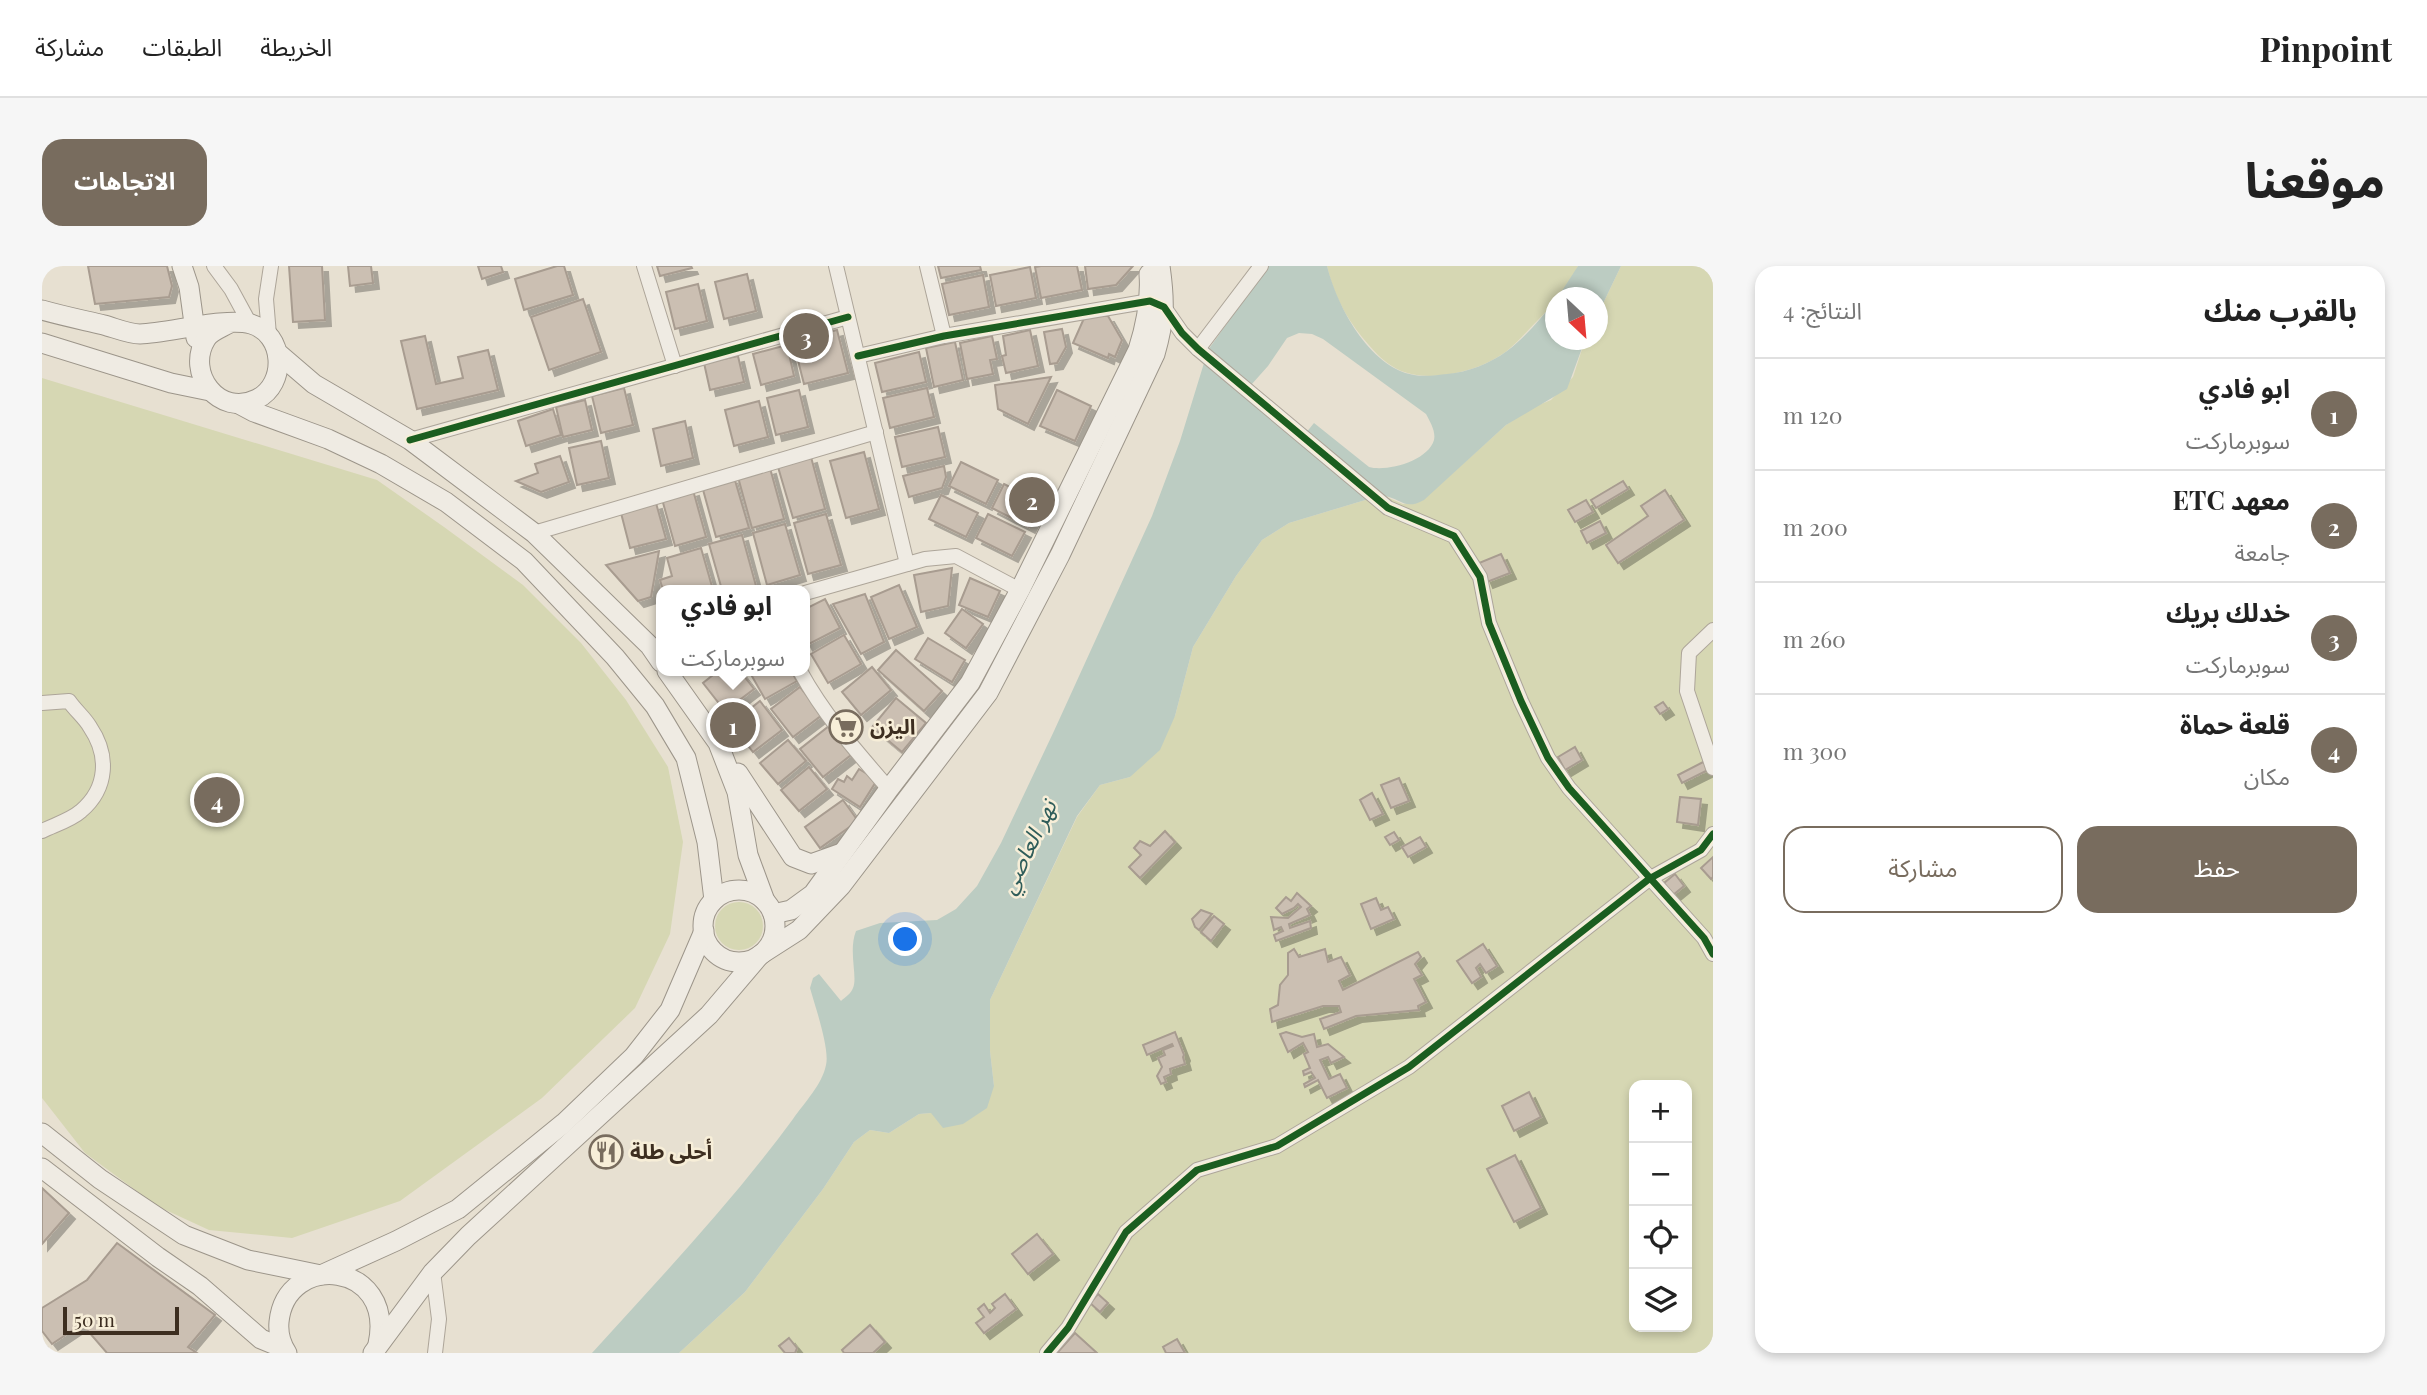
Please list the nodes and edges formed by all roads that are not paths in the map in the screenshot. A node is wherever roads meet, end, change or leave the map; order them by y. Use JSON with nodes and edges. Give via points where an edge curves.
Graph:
{"nodes":[{"id":1,"x":182,"y":266,"type":"edge"},
{"id":2,"x":215,"y":266,"type":"edge"},
{"id":3,"x":271,"y":266,"type":"edge"},
{"id":4,"x":644,"y":266,"type":"edge"},
{"id":5,"x":836,"y":266,"type":"edge"},
{"id":6,"x":927,"y":266,"type":"edge"},
{"id":7,"x":1148,"y":266,"type":"edge"},
{"id":8,"x":1160,"y":266,"type":"edge"},
{"id":9,"x":1261,"y":266,"type":"edge"},
{"id":10,"x":189,"y":287,"type":"junction"},
{"id":11,"x":1157,"y":304,"type":"junction"},
{"id":12,"x":42,"y":310,"type":"edge"},
{"id":13,"x":848,"y":317,"type":"junction"},
{"id":14,"x":228,"y":324,"type":"junction"},
{"id":15,"x":250,"y":324,"type":"junction"},
{"id":16,"x":194,"y":328,"type":"junction"},
{"id":17,"x":138,"y":334,"type":"junction"},
{"id":18,"x":269,"y":335,"type":"junction"},
{"id":19,"x":944,"y":335,"type":"junction"},
{"id":20,"x":42,"y":343,"type":"edge"},
{"id":21,"x":1198,"y":349,"type":"junction"},
{"id":22,"x":279,"y":354,"type":"junction"},
{"id":23,"x":858,"y":356,"type":"junction"},
{"id":24,"x":199,"y":357,"type":"junction"},
{"id":25,"x":676,"y":366,"type":"junction"},
{"id":26,"x":210,"y":391,"type":"junction"},
{"id":27,"x":239,"y":404,"type":"junction"},
{"id":28,"x":876,"y":432,"type":"junction"},
{"id":29,"x":410,"y":440,"type":"junction"},
{"id":30,"x":534,"y":533,"type":"junction"},
{"id":31,"x":907,"y":564,"type":"junction"},
{"id":32,"x":1020,"y":590,"type":"junction"},
{"id":33,"x":810,"y":592,"type":"edge"},
{"id":34,"x":1713,"y":630,"type":"edge"},
{"id":35,"x":655,"y":644,"type":"edge"},
{"id":36,"x":671,"y":676,"type":"edge"},
{"id":37,"x":803,"y":676,"type":"edge"},
{"id":38,"x":42,"y":703,"type":"edge"},
{"id":39,"x":718,"y":743,"type":"junction"},
{"id":40,"x":1713,"y":768,"type":"edge"},
{"id":41,"x":889,"y":789,"type":"junction"},
{"id":42,"x":42,"y":831,"type":"edge"},
{"id":43,"x":1713,"y":834,"type":"edge"},
{"id":44,"x":842,"y":853,"type":"junction"},
{"id":45,"x":1649,"y":879,"type":"junction"},
{"id":46,"x":714,"y":900,"type":"junction"},
{"id":47,"x":769,"y":907,"type":"junction"},
{"id":48,"x":704,"y":931,"type":"junction"},
{"id":49,"x":1713,"y":954,"type":"edge"},
{"id":50,"x":760,"y":955,"type":"junction"},
{"id":51,"x":42,"y":1133,"type":"edge"},
{"id":52,"x":42,"y":1168,"type":"edge"},
{"id":53,"x":433,"y":1272,"type":"junction"},
{"id":54,"x":321,"y":1275,"type":"junction"},
{"id":55,"x":375,"y":1349,"type":"edge"},
{"id":56,"x":284,"y":1351,"type":"edge"},
{"id":57,"x":435,"y":1353,"type":"edge"},
{"id":58,"x":1047,"y":1353,"type":"edge"}],
"edges":[{"from":1,"to":10,"type":"main road"},
{"from":2,"to":15,"type":"street"},
{"from":3,"to":18,"type":"street","via":[[265,299]]},
{"from":4,"to":25,"type":"street"},
{"from":5,"to":13,"type":"street"},
{"from":6,"to":19,"type":"street"},
{"from":7,"to":11,"type":"main road"},
{"from":8,"to":11,"type":"main road"},
{"from":9,"to":21,"type":"street"},
{"from":10,"to":16,"type":"main road"},
{"from":10,"to":17,"type":"main road","via":[[174,316]]},
{"from":11,"to":19,"type":"street"},
{"from":11,"to":21,"type":"street"},
{"from":11,"to":32,"type":"main road"},
{"from":11,"to":50,"type":"main road","via":[[1163,328],[1155,354],[988,694],[841,886],[799,929]]},
{"from":12,"to":17,"type":"main road"},
{"from":13,"to":23,"type":"street"},
{"from":13,"to":25,"type":"street"},
{"from":14,"to":15,"type":"main road"},
{"from":14,"to":16,"type":"main road"},
{"from":14,"to":24,"type":"main road","via":[[209,336]]},
{"from":15,"to":18,"type":"main road"},
{"from":16,"to":17,"type":"main road"},
{"from":16,"to":24,"type":"main road"},
{"from":18,"to":22,"type":"main road"},
{"from":19,"to":23,"type":"street"},
{"from":20,"to":26,"type":"main road"},
{"from":21,"to":45,"type":"street","via":[[1388,508],[1454,536],[1480,577],[1489,623],[1548,758]]},
{"from":22,"to":27,"type":"main road","via":[[279,372],[271,388],[257,399]]},
{"from":22,"to":29,"type":"main road","via":[[314,384]]},
{"from":23,"to":28,"type":"street"},
{"from":24,"to":26,"type":"main road","via":[[200,376]]},
{"from":25,"to":29,"type":"street"},
{"from":26,"to":27,"type":"main road"},
{"from":27,"to":46,"type":"main road","via":[[381,464],[446,502],[524,561],[615,657],[655,706],[686,758],[707,842]]},
{"from":28,"to":30,"type":"street"},
{"from":28,"to":31,"type":"street"},
{"from":29,"to":30,"type":"main road"},
{"from":30,"to":35,"type":"main road"},
{"from":31,"to":32,"type":"street","via":[[956,556]]},
{"from":31,"to":33,"type":"street"},
{"from":32,"to":41,"type":"main road","via":[[970,683]]},
{"from":34,"to":40,"type":"street","via":[[1689,653],[1687,691]]},
{"from":36,"to":39,"type":"main road"},
{"from":37,"to":41,"type":"street","via":[[843,737]]},
{"from":38,"to":42,"type":"street","via":[[69,701],[102,749],[104,776],[96,795],[80,813]]},
{"from":39,"to":44,"type":"main road","via":[[793,857],[811,864]]},
{"from":39,"to":47,"type":"main road","via":[[737,792],[748,855]]},
{"from":41,"to":44,"type":"main road"},
{"from":43,"to":45,"type":"street","via":[[1701,850]]},
{"from":44,"to":47,"type":"main road","via":[[813,894],[791,910]]},
{"from":45,"to":49,"type":"street","via":[[1704,938]]},
{"from":45,"to":58,"type":"street","via":[[1409,1067],[1277,1146],[1197,1170],[1126,1232],[1068,1328]]},
{"from":46,"to":47,"type":"main road","via":[[746,891]]},
{"from":46,"to":48,"type":"main road"},
{"from":47,"to":50,"type":"main road","via":[[774,935]]},
{"from":48,"to":50,"type":"main road","via":[[707,943],[725,959],[737,962]]},
{"from":48,"to":54,"type":"main road","via":[[670,1010],[634,1056],[564,1123],[458,1209]]},
{"from":50,"to":53,"type":"main road","via":[[709,1015]]},
{"from":51,"to":54,"type":"main road","via":[[100,1179],[184,1235],[248,1260]]},
{"from":52,"to":56,"type":"main road","via":[[200,1286],[261,1339]]},
{"from":53,"to":55,"type":"main road"},
{"from":53,"to":57,"type":"street","via":[[439,1319]]},
{"from":54,"to":55,"type":"main road","via":[[356,1281],[370,1293],[382,1327]]},
{"from":54,"to":56,"type":"main road","via":[[303,1281],[280,1311],[278,1330]]}]}
